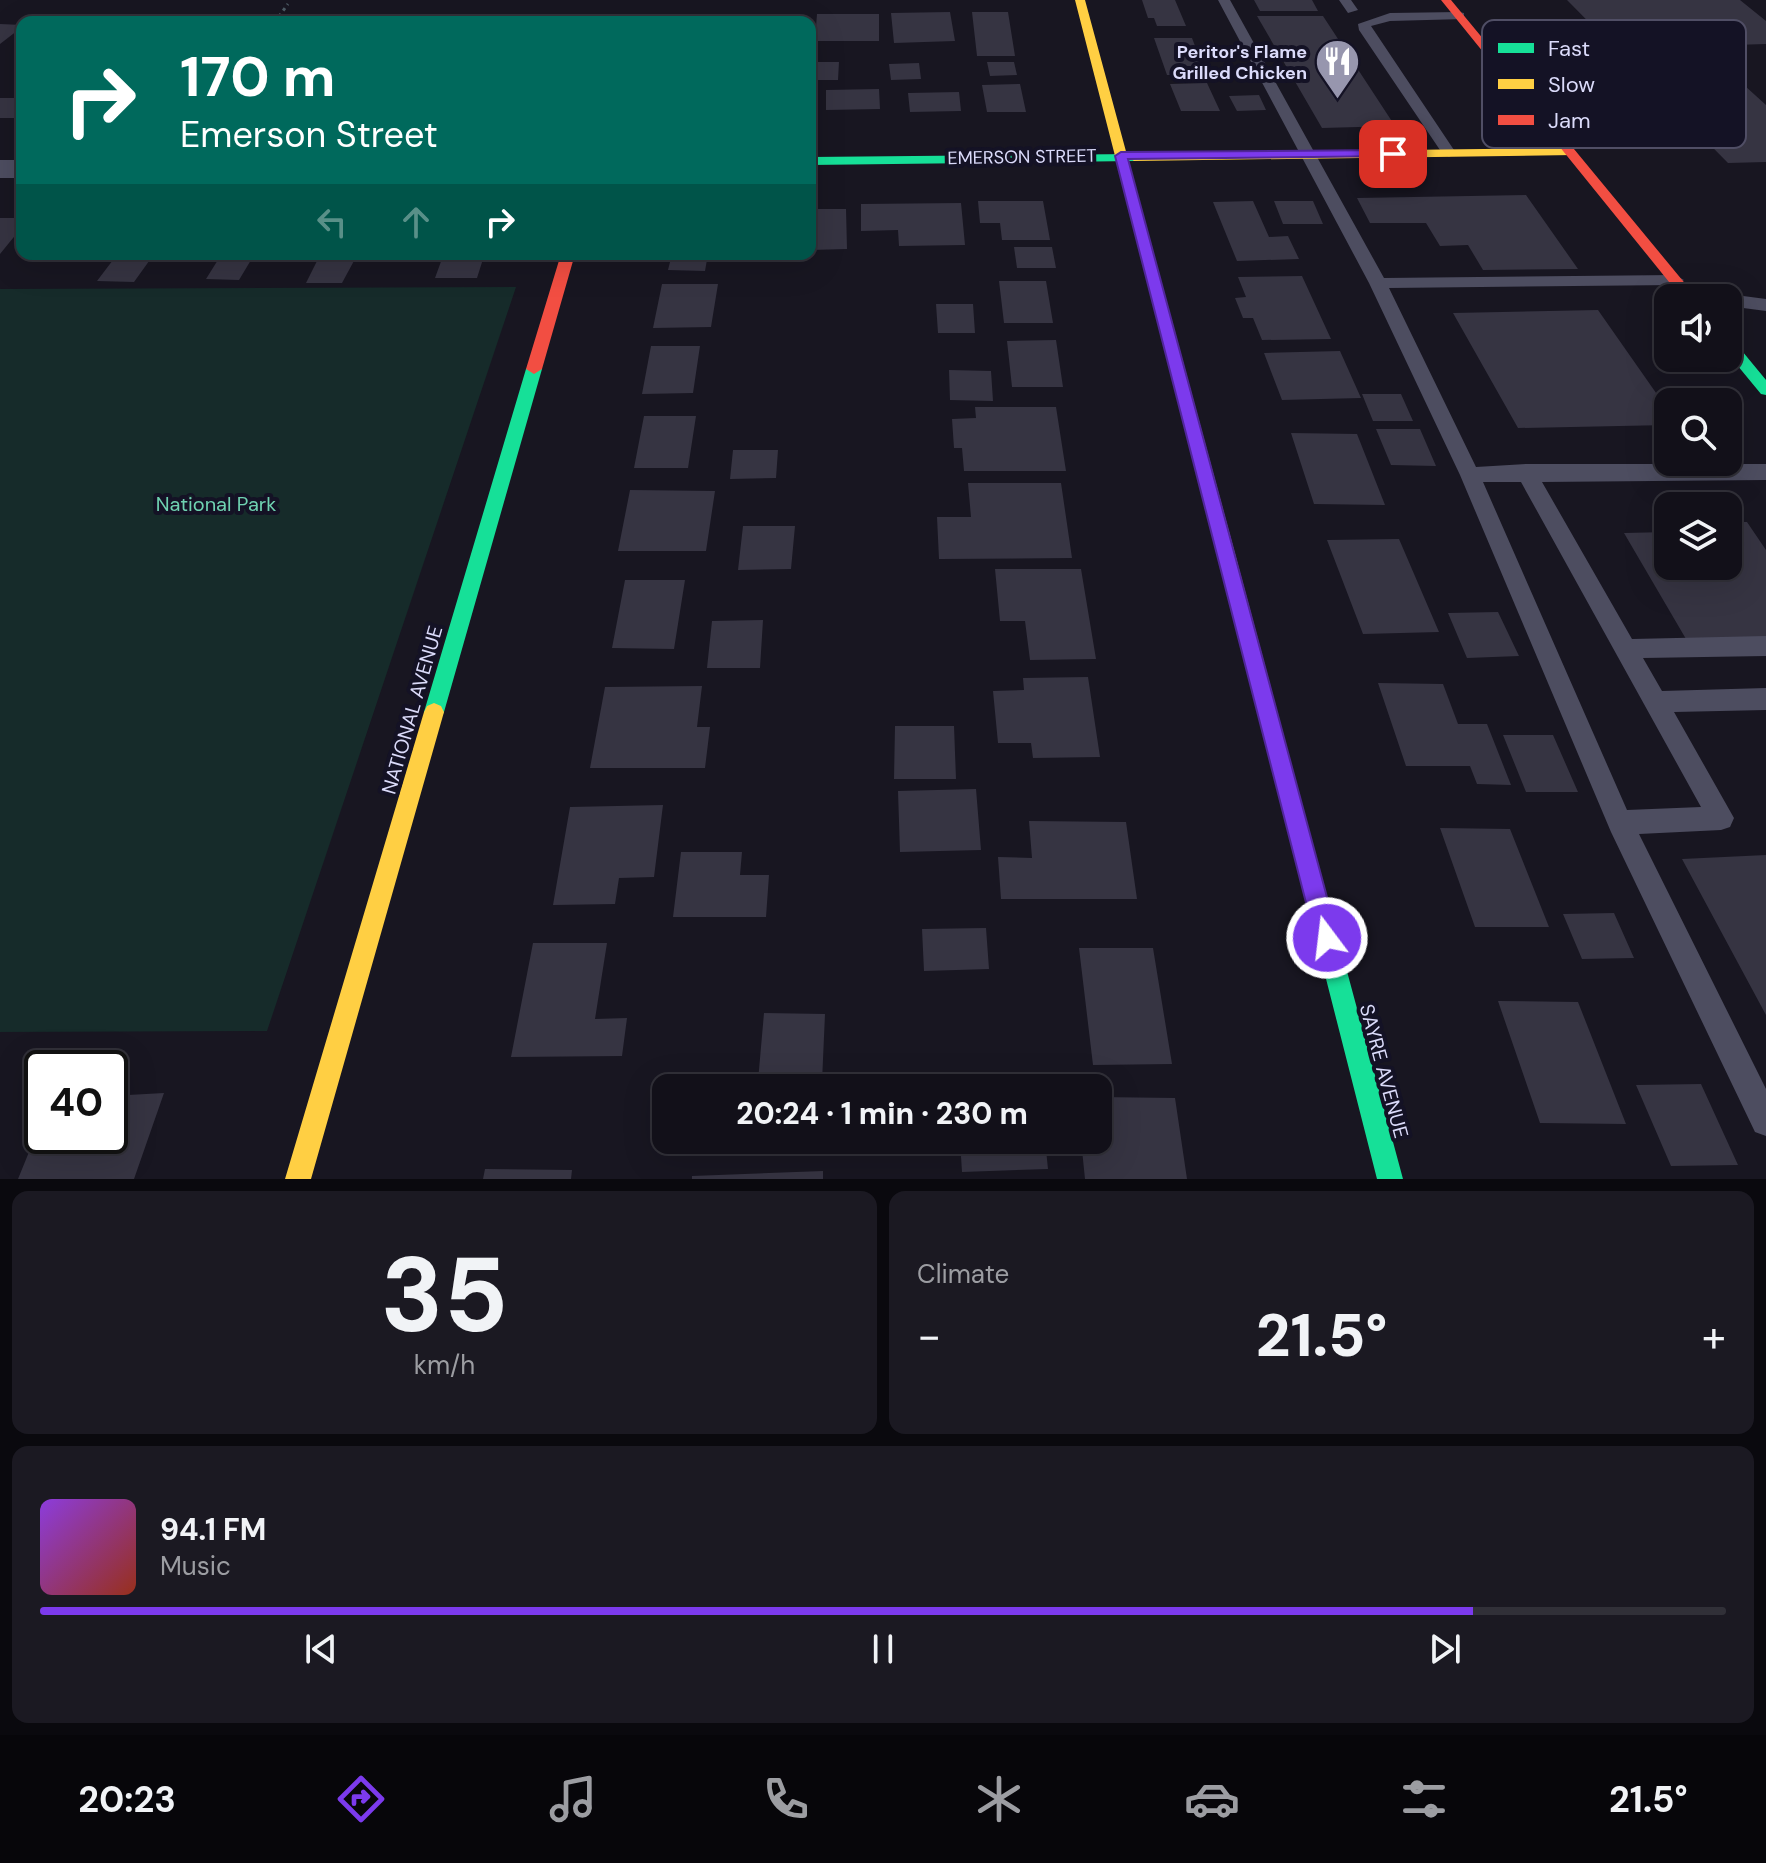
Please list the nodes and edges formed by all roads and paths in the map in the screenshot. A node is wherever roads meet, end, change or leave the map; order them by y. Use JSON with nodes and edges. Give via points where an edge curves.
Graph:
{"nodes":[{"id":1,"x":1080,"y":0,"type":"edge"},
{"id":2,"x":1224,"y":0,"type":"edge"},
{"id":3,"x":1446,"y":0,"type":"edge"},
{"id":4,"x":288,"y":4,"type":"dead end"},
{"id":5,"x":279,"y":16,"type":"edge"},
{"id":6,"x":1459,"y":16,"type":"junction"},
{"id":7,"x":1482,"y":44,"type":"edge"},
{"id":8,"x":1567,"y":148,"type":"edge"},
{"id":9,"x":1570,"y":152,"type":"junction"},
{"id":10,"x":1449,"y":153,"type":"junction"},
{"id":11,"x":1309,"y":154,"type":"junction"},
{"id":12,"x":1121,"y":156,"type":"junction"},
{"id":13,"x":816,"y":161,"type":"edge"},
{"id":14,"x":566,"y":260,"type":"edge"},
{"id":15,"x":1378,"y":283,"type":"junction"},
{"id":16,"x":1681,"y":284,"type":"edge"},
{"id":17,"x":1654,"y":291,"type":"edge"},
{"id":18,"x":1742,"y":302,"type":"edge"},
{"id":19,"x":1766,"y":305,"type":"edge"},
{"id":20,"x":1742,"y":361,"type":"edge"},
{"id":21,"x":1766,"y":390,"type":"edge"},
{"id":22,"x":1526,"y":472,"type":"junction"},
{"id":23,"x":1766,"y":472,"type":"edge"},
{"id":24,"x":1470,"y":475,"type":"junction"},
{"id":25,"x":1766,"y":646,"type":"edge"},
{"id":26,"x":1626,"y":649,"type":"junction"},
{"id":27,"x":1766,"y":699,"type":"edge"},
{"id":28,"x":1656,"y":702,"type":"junction"},
{"id":29,"x":1620,"y":823,"type":"junction"},
{"id":30,"x":1766,"y":1121,"type":"edge"},
{"id":31,"x":298,"y":1179,"type":"edge"},
{"id":32,"x":1390,"y":1179,"type":"edge"}],
"edges":[{"from":1,"to":12,"type":"street","name":"SAYRE AVENUE"},
{"from":2,"to":11,"type":"lane"},
{"from":3,"to":6,"type":"street"},
{"from":4,"to":5,"type":"path"},
{"from":6,"to":7,"type":"street"},
{"from":6,"to":10,"type":"lane","via":[[1390,17],[1364,24]]},
{"from":8,"to":9,"type":"street"},
{"from":9,"to":10,"type":"street","name":"EMERSON STREET"},
{"from":9,"to":16,"type":"street"},
{"from":10,"to":11,"type":"street","name":"EMERSON STREET"},
{"from":11,"to":12,"type":"street","name":"EMERSON STREET"},
{"from":11,"to":15,"type":"lane"},
{"from":12,"to":13,"type":"street","name":"EMERSON STREET"},
{"from":12,"to":32,"type":"street","name":"SAYRE AVENUE"},
{"from":14,"to":31,"type":"street","name":"NATIONAL AVENUE"},
{"from":15,"to":17,"type":"lane"},
{"from":15,"to":24,"type":"lane"},
{"from":18,"to":19,"type":"lane"},
{"from":20,"to":21,"type":"street"},
{"from":22,"to":23,"type":"lane"},
{"from":22,"to":24,"type":"lane"},
{"from":22,"to":26,"type":"lane"},
{"from":24,"to":29,"type":"lane"},
{"from":25,"to":26,"type":"lane"},
{"from":26,"to":28,"type":"lane"},
{"from":27,"to":28,"type":"lane"},
{"from":28,"to":29,"type":"lane","via":[[1721,818]]},
{"from":29,"to":30,"type":"lane"}]}
